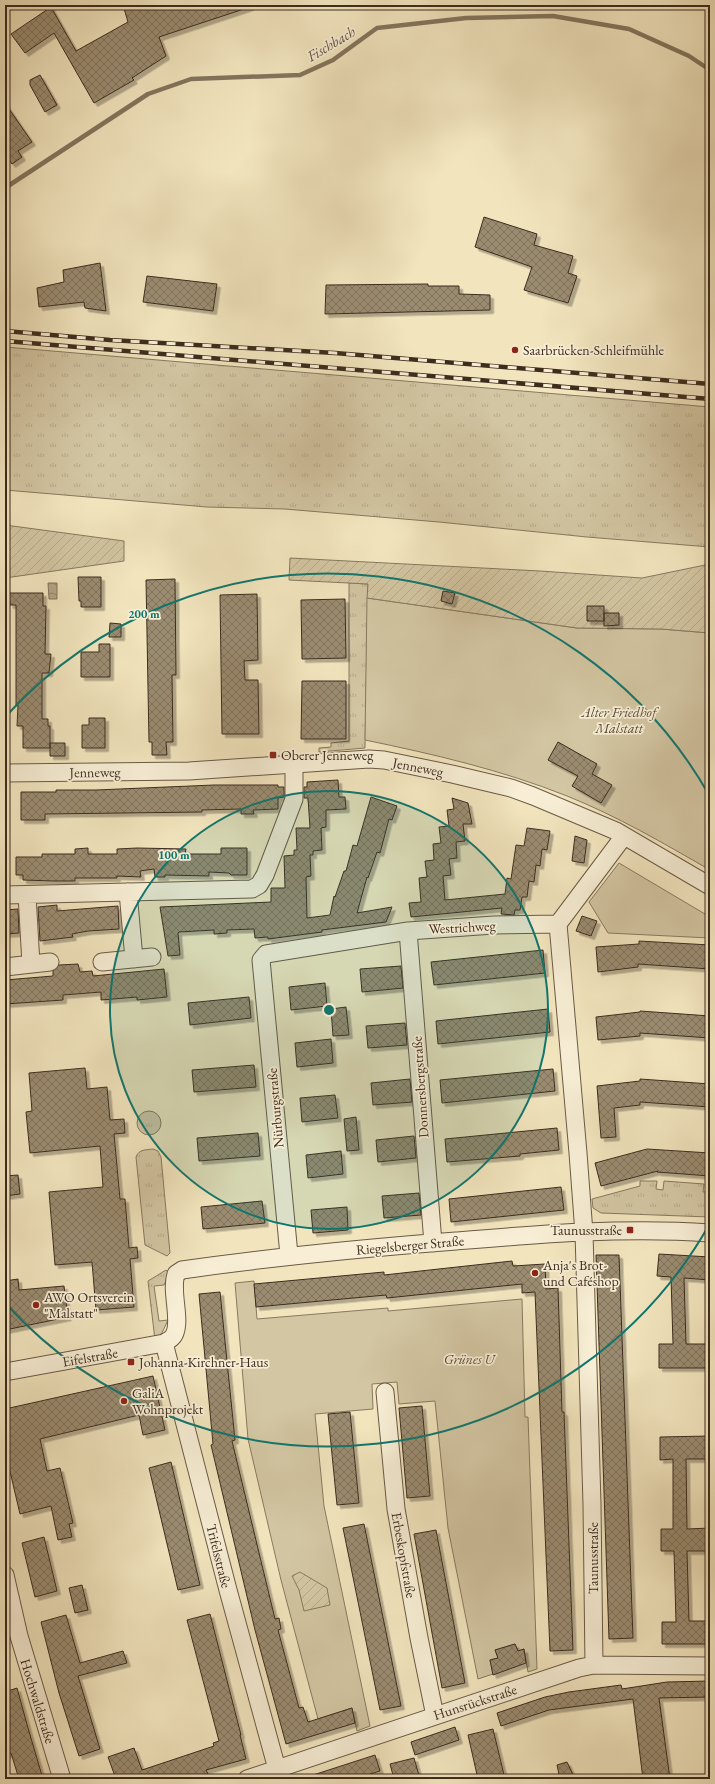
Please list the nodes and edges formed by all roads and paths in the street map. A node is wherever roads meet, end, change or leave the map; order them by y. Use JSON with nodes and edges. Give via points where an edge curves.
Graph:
{"nodes":[{"id":1,"x":294,"y":765,"type":"junction"},
{"id":2,"x":5,"y":773,"type":"edge"},
{"id":3,"x":624,"y":836,"type":"junction"},
{"id":4,"x":710,"y":886,"type":"edge"},
{"id":5,"x":128,"y":892,"type":"junction"},
{"id":6,"x":5,"y":895,"type":"edge"},
{"id":7,"x":27,"y":895,"type":"junction"},
{"id":8,"x":558,"y":924,"type":"junction"},
{"id":9,"x":408,"y":931,"type":"junction"},
{"id":10,"x":152,"y":957,"type":"dead end"},
{"id":11,"x":134,"y":959,"type":"junction"},
{"id":12,"x":261,"y":960,"type":"joint"},
{"id":13,"x":50,"y":962,"type":"dead end"},
{"id":14,"x":102,"y":962,"type":"dead end"},
{"id":15,"x":32,"y":964,"type":"junction"},
{"id":16,"x":5,"y":967,"type":"edge"},
{"id":17,"x":584,"y":1233,"type":"junction"},
{"id":18,"x":710,"y":1233,"type":"edge"},
{"id":19,"x":432,"y":1243,"type":"junction"},
{"id":20,"x":289,"y":1256,"type":"junction"},
{"id":21,"x":169,"y":1340,"type":"junction"},
{"id":22,"x":5,"y":1372,"type":"edge"},
{"id":23,"x":385,"y":1392,"type":"dead end"},
{"id":24,"x":5,"y":1575,"type":"edge"},
{"id":25,"x":594,"y":1665,"type":"junction"},
{"id":26,"x":710,"y":1666,"type":"edge"},
{"id":27,"x":435,"y":1716,"type":"junction"},
{"id":28,"x":277,"y":1769,"type":"junction"},
{"id":29,"x":62,"y":1779,"type":"edge"},
{"id":30,"x":247,"y":1779,"type":"edge"}],
"edges":[{"from":1,"to":2,"type":"street","name":"Jenneweg","via":[[189,770]]},
{"from":1,"to":3,"type":"street","name":"Jenneweg","via":[[369,759],[452,774],[511,788],[609,827]]},
{"from":1,"to":5,"type":"street","via":[[295,787],[292,808],[259,885],[252,889]]},
{"from":3,"to":4,"type":"street","name":"Jenneweg"},
{"from":3,"to":8,"type":"street"},
{"from":5,"to":7,"type":"street"},
{"from":5,"to":11,"type":"street"},
{"from":6,"to":7,"type":"street"},
{"from":7,"to":15,"type":"street"},
{"from":8,"to":9,"type":"street","name":"Westrichweg"},
{"from":8,"to":17,"type":"street","name":"Taunusstraße"},
{"from":9,"to":12,"type":"street","name":"Westrichweg","via":[[266,954]]},
{"from":9,"to":19,"type":"street","name":"Donnersbergstraße"},
{"from":10,"to":11,"type":"street"},
{"from":11,"to":14,"type":"street"},
{"from":12,"to":20,"type":"street","name":"Nürburgstraße"},
{"from":13,"to":15,"type":"street"},
{"from":15,"to":16,"type":"street"},
{"from":17,"to":18,"type":"street","name":"Riegelsberger Straße","via":[[651,1230]]},
{"from":17,"to":19,"type":"street","name":"Riegelsberger Straße"},
{"from":17,"to":25,"type":"street","name":"Taunusstraße"},
{"from":19,"to":20,"type":"street","name":"Riegelsberger Straße"},
{"from":20,"to":21,"type":"street","name":"Riegelsberger Straße","via":[[182,1270],[176,1274],[176,1327]]},
{"from":21,"to":22,"type":"street","name":"Eifelstraße"},
{"from":21,"to":28,"type":"street","name":"Trifelsstraße","via":[[228,1590]]},
{"from":23,"to":27,"type":"street","name":"Erbeskopfstraße","via":[[396,1509]]},
{"from":24,"to":29,"type":"street","name":"Hochwaldstraße","via":[[19,1636]]},
{"from":25,"to":26,"type":"street","name":"Hunsrückstraße"},
{"from":25,"to":27,"type":"street","name":"Hunsrückstraße"},
{"from":27,"to":28,"type":"street","name":"Hunsrückstraße"},
{"from":28,"to":30,"type":"street","name":"Hunsrückstraße"}]}
